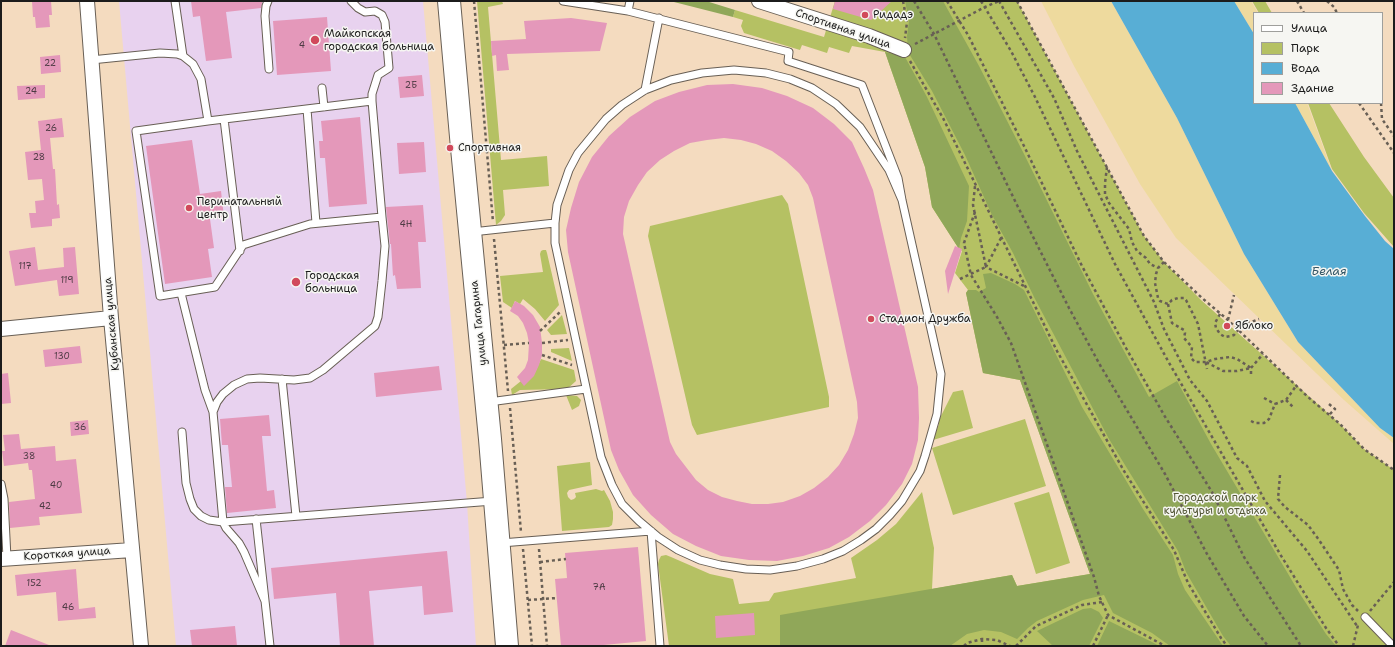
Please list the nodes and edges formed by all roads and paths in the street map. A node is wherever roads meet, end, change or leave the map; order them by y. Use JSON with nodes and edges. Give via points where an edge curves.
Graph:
{"nodes":[{"id":1,"x":87,"y":1,"type":"edge"},
{"id":2,"x":175,"y":1,"type":"edge"},
{"id":3,"x":268,"y":1,"type":"edge"},
{"id":4,"x":351,"y":1,"type":"edge"},
{"id":5,"x":449,"y":1,"type":"edge"},
{"id":6,"x":474,"y":1,"type":"edge"},
{"id":7,"x":563,"y":1,"type":"edge"},
{"id":8,"x":630,"y":1,"type":"edge"},
{"id":9,"x":759,"y":1,"type":"edge"},
{"id":10,"x":903,"y":1,"type":"edge"},
{"id":11,"x":914,"y":1,"type":"edge"},
{"id":12,"x":947,"y":1,"type":"edge"},
{"id":13,"x":981,"y":1,"type":"edge"},
{"id":14,"x":999,"y":1,"type":"edge"},
{"id":15,"x":1017,"y":1,"type":"edge"},
{"id":16,"x":1297,"y":1,"type":"edge"},
{"id":17,"x":1327,"y":1,"type":"edge"},
{"id":18,"x":790,"y":6,"type":"edge"},
{"id":19,"x":985,"y":7,"type":"junction"},
{"id":20,"x":628,"y":10,"type":"junction"},
{"id":21,"x":1303,"y":12,"type":"edge"},
{"id":22,"x":1336,"y":12,"type":"edge"},
{"id":23,"x":659,"y":18,"type":"junction"},
{"id":24,"x":959,"y":21,"type":"junction"},
{"id":25,"x":934,"y":34,"type":"junction"},
{"id":26,"x":907,"y":55,"type":"junction"},
{"id":27,"x":183,"y":56,"type":"junction"},
{"id":28,"x":91,"y":60,"type":"junction"},
{"id":29,"x":269,"y":69,"type":"dead end"},
{"id":30,"x":322,"y":88,"type":"dead end"},
{"id":31,"x":645,"y":90,"type":"junction"},
{"id":32,"x":372,"y":101,"type":"junction"},
{"id":33,"x":1360,"y":104,"type":"edge"},
{"id":34,"x":1381,"y":104,"type":"edge"},
{"id":35,"x":324,"y":107,"type":"junction"},
{"id":36,"x":307,"y":109,"type":"junction"},
{"id":37,"x":224,"y":119,"type":"junction"},
{"id":38,"x":208,"y":121,"type":"junction"},
{"id":39,"x":1394,"y":136,"type":"edge"},
{"id":40,"x":1394,"y":153,"type":"edge"},
{"id":41,"x":1107,"y":166,"type":"junction"},
{"id":42,"x":975,"y":185,"type":"junction"},
{"id":43,"x":902,"y":200,"type":"junction"},
{"id":44,"x":975,"y":212,"type":"junction"},
{"id":45,"x":382,"y":217,"type":"junction"},
{"id":46,"x":316,"y":223,"type":"junction"},
{"id":47,"x":555,"y":223,"type":"junction"},
{"id":48,"x":494,"y":229,"type":"junction"},
{"id":49,"x":470,"y":232,"type":"junction"},
{"id":50,"x":1001,"y":238,"type":"junction"},
{"id":51,"x":240,"y":250,"type":"junction"},
{"id":52,"x":1164,"y":262,"type":"junction"},
{"id":53,"x":986,"y":267,"type":"junction"},
{"id":54,"x":1158,"y":268,"type":"junction"},
{"id":55,"x":971,"y":275,"type":"junction"},
{"id":56,"x":960,"y":280,"type":"dead end"},
{"id":57,"x":1025,"y":287,"type":"junction"},
{"id":58,"x":181,"y":293,"type":"junction"},
{"id":59,"x":1234,"y":295,"type":"dead end"},
{"id":60,"x":568,"y":304,"type":"junction"},
{"id":61,"x":1168,"y":304,"type":"junction"},
{"id":62,"x":1220,"y":314,"type":"junction"},
{"id":63,"x":111,"y":318,"type":"junction"},
{"id":64,"x":1259,"y":319,"type":"dead end"},
{"id":65,"x":1228,"y":320,"type":"junction"},
{"id":66,"x":1,"y":329,"type":"edge"},
{"id":67,"x":1237,"y":329,"type":"junction"},
{"id":68,"x":540,"y":331,"type":"dead end"},
{"id":69,"x":576,"y":340,"type":"junction"},
{"id":70,"x":529,"y":343,"type":"dead end"},
{"id":71,"x":542,"y":343,"type":"dead end"},
{"id":72,"x":504,"y":345,"type":"junction"},
{"id":73,"x":1263,"y":354,"type":"junction"},
{"id":74,"x":542,"y":355,"type":"dead end"},
{"id":75,"x":1206,"y":362,"type":"junction"},
{"id":76,"x":582,"y":368,"type":"junction"},
{"id":77,"x":1251,"y":368,"type":"junction"},
{"id":78,"x":1207,"y":369,"type":"dead end"},
{"id":79,"x":1251,"y":374,"type":"dead end"},
{"id":80,"x":282,"y":379,"type":"junction"},
{"id":81,"x":1296,"y":386,"type":"junction"},
{"id":82,"x":586,"y":389,"type":"junction"},
{"id":83,"x":1264,"y":398,"type":"dead end"},
{"id":84,"x":509,"y":400,"type":"junction"},
{"id":85,"x":1286,"y":400,"type":"junction"},
{"id":86,"x":486,"y":402,"type":"junction"},
{"id":87,"x":1275,"y":404,"type":"junction"},
{"id":88,"x":1329,"y":404,"type":"dead end"},
{"id":89,"x":1293,"y":407,"type":"dead end"},
{"id":90,"x":213,"y":412,"type":"junction"},
{"id":91,"x":1329,"y":415,"type":"junction"},
{"id":92,"x":1251,"y":421,"type":"dead end"},
{"id":93,"x":182,"y":432,"type":"dead end"},
{"id":94,"x":1394,"y":470,"type":"edge"},
{"id":95,"x":1280,"y":475,"type":"dead end"},
{"id":96,"x":1,"y":484,"type":"edge"},
{"id":97,"x":495,"y":501,"type":"junction"},
{"id":98,"x":296,"y":516,"type":"junction"},
{"id":99,"x":256,"y":519,"type":"junction"},
{"id":100,"x":223,"y":522,"type":"junction"},
{"id":101,"x":651,"y":531,"type":"junction"},
{"id":102,"x":538,"y":539,"type":"junction"},
{"id":103,"x":522,"y":541,"type":"junction"},
{"id":104,"x":498,"y":543,"type":"junction"},
{"id":105,"x":132,"y":550,"type":"junction"},
{"id":106,"x":4,"y":559,"type":"edge"},
{"id":107,"x":566,"y":559,"type":"dead end"},
{"id":108,"x":540,"y":562,"type":"junction"},
{"id":109,"x":1394,"y":582,"type":"edge"},
{"id":110,"x":557,"y":598,"type":"dead end"},
{"id":111,"x":543,"y":599,"type":"junction"},
{"id":112,"x":528,"y":600,"type":"junction"},
{"id":113,"x":265,"y":601,"type":"junction"},
{"id":114,"x":1102,"y":602,"type":"junction"},
{"id":115,"x":1108,"y":615,"type":"junction"},
{"id":116,"x":1365,"y":617,"type":"junction"},
{"id":117,"x":1357,"y":626,"type":"junction"},
{"id":118,"x":982,"y":639,"type":"junction"},
{"id":119,"x":141,"y":646,"type":"edge"},
{"id":120,"x":270,"y":646,"type":"edge"},
{"id":121,"x":507,"y":646,"type":"edge"},
{"id":122,"x":532,"y":646,"type":"edge"},
{"id":123,"x":547,"y":646,"type":"edge"},
{"id":124,"x":660,"y":646,"type":"edge"},
{"id":125,"x":964,"y":646,"type":"edge"},
{"id":126,"x":982,"y":646,"type":"edge"},
{"id":127,"x":1010,"y":646,"type":"edge"},
{"id":128,"x":1016,"y":646,"type":"edge"},
{"id":129,"x":1093,"y":646,"type":"edge"},
{"id":130,"x":1165,"y":646,"type":"edge"},
{"id":131,"x":1227,"y":646,"type":"edge"},
{"id":132,"x":1268,"y":646,"type":"edge"},
{"id":133,"x":1301,"y":646,"type":"edge"},
{"id":134,"x":1339,"y":646,"type":"edge"},
{"id":135,"x":1353,"y":646,"type":"edge"},
{"id":136,"x":1394,"y":646,"type":"edge"}],
"edges":[{"from":1,"to":28,"type":"street","name":"Кубанская улица"},
{"from":2,"to":27,"type":"lane"},
{"from":3,"to":29,"type":"lane","via":[[265,16]]},
{"from":4,"to":32,"type":"lane","via":[[365,12],[375,11],[382,15],[385,22],[389,68],[378,75]]},
{"from":5,"to":49,"type":"main road","name":"улица Гагарина"},
{"from":6,"to":48,"type":"path"},
{"from":7,"to":20,"type":"lane"},
{"from":8,"to":20,"type":"lane"},
{"from":9,"to":18,"type":"street","name":"Спортивная улица"},
{"from":10,"to":26,"type":"path","via":[[907,22]]},
{"from":11,"to":25,"type":"path"},
{"from":12,"to":24,"type":"path"},
{"from":13,"to":19,"type":"path"},
{"from":14,"to":19,"type":"path"},
{"from":14,"to":117,"type":"path","via":[[1054,98],[1077,152],[1154,302],[1164,329],[1190,380],[1207,401],[1237,458],[1247,466],[1265,501],[1307,551]]},
{"from":15,"to":41,"type":"path"},
{"from":16,"to":21,"type":"path"},
{"from":17,"to":22,"type":"path"},
{"from":18,"to":26,"type":"street","name":"Спортивная улица","via":[[869,36]]},
{"from":19,"to":24,"type":"path"},
{"from":19,"to":134,"type":"path","via":[[1035,97],[1115,264],[1153,335],[1280,554]]},
{"from":20,"to":23,"type":"lane"},
{"from":23,"to":31,"type":"lane"},
{"from":23,"to":43,"type":"lane","via":[[789,52],[788,61],[862,85],[898,178]]},
{"from":24,"to":25,"type":"path"},
{"from":24,"to":133,"type":"path","via":[[1126,348],[1212,492],[1244,557]]},
{"from":25,"to":26,"type":"path"},
{"from":25,"to":132,"type":"path","via":[[1024,219],[1096,358],[1166,474],[1207,554],[1244,616]]},
{"from":26,"to":42,"type":"path","via":[[943,118]]},
{"from":27,"to":28,"type":"lane","via":[[160,53]]},
{"from":27,"to":38,"type":"lane","via":[[193,64],[201,78]]},
{"from":28,"to":63,"type":"street","name":"Кубанская улица"},
{"from":30,"to":35,"type":"lane"},
{"from":31,"to":43,"type":"lane","via":[[671,80],[702,73],[734,70],[766,73],[812,88],[836,104],[860,127],[888,170]]},
{"from":31,"to":47,"type":"lane","via":[[606,119],[578,153],[562,187]]},
{"from":32,"to":35,"type":"lane"},
{"from":32,"to":45,"type":"lane"},
{"from":33,"to":40,"type":"path"},
{"from":34,"to":39,"type":"path","via":[[1382,119]]},
{"from":35,"to":36,"type":"lane"},
{"from":36,"to":37,"type":"lane"},
{"from":36,"to":46,"type":"lane"},
{"from":37,"to":38,"type":"lane"},
{"from":37,"to":51,"type":"lane"},
{"from":38,"to":58,"type":"lane","via":[[136,131],[160,296]]},
{"from":41,"to":52,"type":"path","via":[[1144,236]]},
{"from":41,"to":54,"type":"path","via":[[1105,194],[1109,203],[1129,229],[1137,251]]},
{"from":42,"to":44,"type":"path"},
{"from":42,"to":50,"type":"path"},
{"from":43,"to":101,"type":"lane","via":[[941,374],[937,414],[925,456],[902,501],[876,529],[843,551],[797,566],[770,570],[746,569],[700,560],[678,550]]},
{"from":44,"to":53,"type":"path"},
{"from":44,"to":55,"type":"path","via":[[964,243]]},
{"from":45,"to":46,"type":"lane"},
{"from":45,"to":80,"type":"lane","via":[[384,253],[375,326],[310,378]]},
{"from":46,"to":51,"type":"lane","via":[[243,245]]},
{"from":47,"to":48,"type":"lane"},
{"from":47,"to":60,"type":"lane","via":[[555,243]]},
{"from":48,"to":49,"type":"lane"},
{"from":48,"to":72,"type":"path"},
{"from":49,"to":86,"type":"main road","name":"улица Гагарина"},
{"from":50,"to":53,"type":"path"},
{"from":50,"to":57,"type":"path"},
{"from":51,"to":58,"type":"lane","via":[[215,287]]},
{"from":52,"to":54,"type":"path"},
{"from":52,"to":62,"type":"path"},
{"from":53,"to":55,"type":"path"},
{"from":53,"to":57,"type":"path"},
{"from":54,"to":61,"type":"path","via":[[1155,283],[1158,298]]},
{"from":55,"to":56,"type":"path"},
{"from":55,"to":114,"type":"path","via":[[1011,343]]},
{"from":57,"to":131,"type":"path","via":[[1057,351],[1124,471],[1174,550],[1188,583]]},
{"from":58,"to":90,"type":"lane","via":[[205,390]]},
{"from":59,"to":65,"type":"path"},
{"from":60,"to":68,"type":"path"},
{"from":60,"to":69,"type":"lane"},
{"from":61,"to":75,"type":"path","via":[[1172,323],[1184,330],[1184,338],[1192,347],[1192,359],[1195,362]]},
{"from":61,"to":75,"type":"path","via":[[1178,298],[1186,300],[1198,324]]},
{"from":62,"to":65,"type":"path"},
{"from":62,"to":67,"type":"path","via":[[1216,323],[1220,334],[1225,337],[1234,335]]},
{"from":63,"to":66,"type":"street"},
{"from":63,"to":105,"type":"street","name":"Кубанская улица"},
{"from":64,"to":67,"type":"path"},
{"from":65,"to":67,"type":"path"},
{"from":67,"to":73,"type":"path"},
{"from":69,"to":71,"type":"path"},
{"from":69,"to":76,"type":"lane"},
{"from":70,"to":72,"type":"path"},
{"from":72,"to":84,"type":"path"},
{"from":73,"to":77,"type":"path"},
{"from":73,"to":81,"type":"path"},
{"from":74,"to":76,"type":"path"},
{"from":75,"to":77,"type":"path","via":[[1223,371]]},
{"from":75,"to":77,"type":"path","via":[[1215,358],[1230,357]]},
{"from":75,"to":78,"type":"path"},
{"from":76,"to":82,"type":"lane"},
{"from":77,"to":79,"type":"path"},
{"from":80,"to":90,"type":"lane","via":[[247,379],[234,385],[223,394]]},
{"from":80,"to":98,"type":"lane"},
{"from":81,"to":85,"type":"path"},
{"from":81,"to":91,"type":"path"},
{"from":82,"to":84,"type":"lane"},
{"from":82,"to":101,"type":"lane","via":[[601,457],[612,485],[622,504]]},
{"from":83,"to":87,"type":"path"},
{"from":84,"to":86,"type":"lane"},
{"from":84,"to":103,"type":"path"},
{"from":85,"to":87,"type":"path"},
{"from":85,"to":89,"type":"path"},
{"from":86,"to":97,"type":"main road","name":"улица Гагарина"},
{"from":87,"to":92,"type":"path","via":[[1270,419],[1264,423]]},
{"from":88,"to":91,"type":"path","via":[[1335,410]]},
{"from":90,"to":100,"type":"lane"},
{"from":91,"to":94,"type":"path","via":[[1364,449]]},
{"from":93,"to":100,"type":"lane","via":[[186,484],[194,509],[209,520]]},
{"from":95,"to":116,"type":"path","via":[[1278,498],[1286,508],[1308,525],[1339,570],[1343,589],[1352,605]]},
{"from":96,"to":106,"type":"lane","via":[[4,499]]},
{"from":97,"to":98,"type":"lane"},
{"from":97,"to":104,"type":"main road","name":"улица Гагарина"},
{"from":98,"to":99,"type":"lane"},
{"from":99,"to":100,"type":"lane"},
{"from":99,"to":113,"type":"lane"},
{"from":100,"to":113,"type":"lane","via":[[244,552]]},
{"from":101,"to":102,"type":"lane"},
{"from":101,"to":124,"type":"lane"},
{"from":102,"to":103,"type":"lane"},
{"from":102,"to":108,"type":"path"},
{"from":103,"to":104,"type":"lane"},
{"from":103,"to":112,"type":"path"},
{"from":104,"to":121,"type":"main road","name":"улица Гагарина"},
{"from":105,"to":106,"type":"street","name":"Короткая улица"},
{"from":105,"to":119,"type":"street","name":"Кубанская улица"},
{"from":107,"to":108,"type":"path"},
{"from":108,"to":111,"type":"path"},
{"from":109,"to":116,"type":"path"},
{"from":110,"to":111,"type":"path"},
{"from":111,"to":112,"type":"path"},
{"from":111,"to":123,"type":"path"},
{"from":112,"to":122,"type":"path"},
{"from":113,"to":120,"type":"lane"},
{"from":114,"to":115,"type":"path"},
{"from":114,"to":128,"type":"path","via":[[1082,605],[1036,626]]},
{"from":115,"to":129,"type":"path"},
{"from":115,"to":130,"type":"path"},
{"from":116,"to":117,"type":"path"},
{"from":116,"to":136,"type":"lane"},
{"from":117,"to":135,"type":"path"},
{"from":118,"to":125,"type":"path"},
{"from":118,"to":126,"type":"path"},
{"from":118,"to":127,"type":"path","via":[[997,640]]}]}
